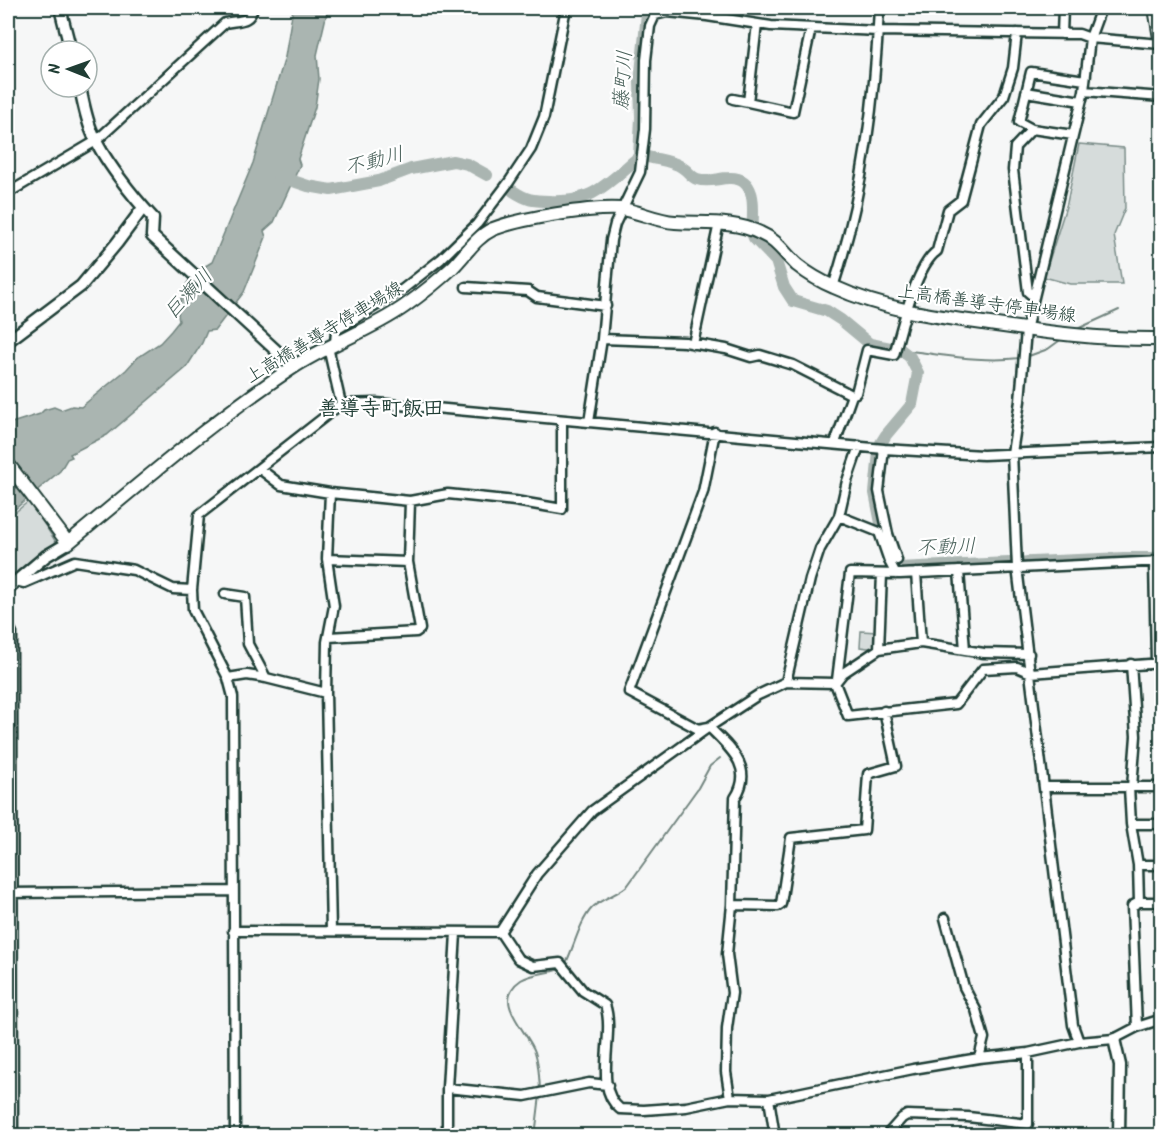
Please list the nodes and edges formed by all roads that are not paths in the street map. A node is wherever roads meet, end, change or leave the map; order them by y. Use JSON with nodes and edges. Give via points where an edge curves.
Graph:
{"nodes":[{"id":1,"x":60,"y":8,"type":"edge"},
{"id":2,"x":253,"y":8,"type":"edge"},
{"id":3,"x":566,"y":8,"type":"edge"},
{"id":4,"x":879,"y":8,"type":"edge"},
{"id":5,"x":1063,"y":8,"type":"edge"},
{"id":6,"x":1101,"y":8,"type":"edge"},
{"id":7,"x":1156,"y":8,"type":"edge"},
{"id":8,"x":757,"y":24,"type":"junction"},
{"id":9,"x":811,"y":28,"type":"junction"},
{"id":10,"x":878,"y":31,"type":"junction"},
{"id":11,"x":1017,"y":33,"type":"junction"},
{"id":12,"x":1062,"y":34,"type":"junction"},
{"id":13,"x":1090,"y":38,"type":"junction"},
{"id":14,"x":68,"y":39,"type":"edge"},
{"id":15,"x":1161,"y":44,"type":"edge"},
{"id":16,"x":1085,"y":80,"type":"junction"},
{"id":17,"x":1084,"y":91,"type":"junction"},
{"id":18,"x":1026,"y":92,"type":"junction"},
{"id":19,"x":1161,"y":97,"type":"edge"},
{"id":20,"x":83,"y":99,"type":"edge"},
{"id":21,"x":733,"y":99,"type":"dead end"},
{"id":22,"x":1082,"y":101,"type":"junction"},
{"id":23,"x":748,"y":102,"type":"junction"},
{"id":24,"x":1032,"y":129,"type":"junction"},
{"id":25,"x":1073,"y":135,"type":"junction"},
{"id":26,"x":96,"y":141,"type":"junction"},
{"id":27,"x":8,"y":193,"type":"edge"},
{"id":28,"x":143,"y":208,"type":"junction"},
{"id":29,"x":623,"y":209,"type":"junction"},
{"id":30,"x":719,"y":223,"type":"junction"},
{"id":31,"x":466,"y":287,"type":"dead end"},
{"id":32,"x":833,"y":287,"type":"junction"},
{"id":33,"x":1034,"y":297,"type":"junction"},
{"id":34,"x":606,"y":306,"type":"junction"},
{"id":35,"x":908,"y":312,"type":"junction"},
{"id":36,"x":1026,"y":330,"type":"junction"},
{"id":37,"x":13,"y":332,"type":"edge"},
{"id":38,"x":602,"y":339,"type":"junction"},
{"id":39,"x":1161,"y":339,"type":"edge"},
{"id":40,"x":8,"y":341,"type":"edge"},
{"id":41,"x":693,"y":344,"type":"junction"},
{"id":42,"x":331,"y":345,"type":"junction"},
{"id":43,"x":294,"y":367,"type":"junction"},
{"id":44,"x":852,"y":395,"type":"junction"},
{"id":45,"x":341,"y":404,"type":"junction"},
{"id":46,"x":562,"y":420,"type":"junction"},
{"id":47,"x":589,"y":422,"type":"junction"},
{"id":48,"x":716,"y":432,"type":"junction"},
{"id":49,"x":835,"y":443,"type":"junction"},
{"id":50,"x":859,"y":446,"type":"junction"},
{"id":51,"x":1161,"y":447,"type":"edge"},
{"id":52,"x":884,"y":448,"type":"junction"},
{"id":53,"x":1011,"y":453,"type":"junction"},
{"id":54,"x":8,"y":464,"type":"edge"},
{"id":55,"x":260,"y":469,"type":"junction"},
{"id":56,"x":330,"y":493,"type":"junction"},
{"id":57,"x":410,"y":501,"type":"junction"},
{"id":58,"x":839,"y":516,"type":"junction"},
{"id":59,"x":65,"y":539,"type":"junction"},
{"id":60,"x":327,"y":559,"type":"junction"},
{"id":61,"x":897,"y":560,"type":"dead end"},
{"id":62,"x":1158,"y":561,"type":"edge"},
{"id":63,"x":408,"y":562,"type":"junction"},
{"id":64,"x":1017,"y":564,"type":"junction"},
{"id":65,"x":960,"y":571,"type":"junction"},
{"id":66,"x":916,"y":573,"type":"junction"},
{"id":67,"x":882,"y":574,"type":"junction"},
{"id":68,"x":896,"y":574,"type":"junction"},
{"id":69,"x":12,"y":585,"type":"edge"},
{"id":70,"x":192,"y":590,"type":"junction"},
{"id":71,"x":225,"y":594,"type":"dead end"},
{"id":72,"x":8,"y":626,"type":"edge"},
{"id":73,"x":329,"y":637,"type":"junction"},
{"id":74,"x":921,"y":644,"type":"junction"},
{"id":75,"x":879,"y":649,"type":"junction"},
{"id":76,"x":965,"y":650,"type":"junction"},
{"id":77,"x":1029,"y":654,"type":"junction"},
{"id":78,"x":1159,"y":663,"type":"edge"},
{"id":79,"x":1131,"y":664,"type":"junction"},
{"id":80,"x":1031,"y":673,"type":"junction"},
{"id":81,"x":228,"y":678,"type":"junction"},
{"id":82,"x":266,"y":678,"type":"junction"},
{"id":83,"x":836,"y":681,"type":"junction"},
{"id":84,"x":786,"y":682,"type":"junction"},
{"id":85,"x":326,"y":693,"type":"junction"},
{"id":86,"x":884,"y":711,"type":"junction"},
{"id":87,"x":709,"y":727,"type":"junction"},
{"id":88,"x":1130,"y":787,"type":"junction"},
{"id":89,"x":1161,"y":787,"type":"edge"},
{"id":90,"x":1046,"y":788,"type":"junction"},
{"id":91,"x":1131,"y":824,"type":"junction"},
{"id":92,"x":1161,"y":824,"type":"edge"},
{"id":93,"x":1138,"y":865,"type":"junction"},
{"id":94,"x":1161,"y":865,"type":"edge"},
{"id":95,"x":233,"y":891,"type":"junction"},
{"id":96,"x":9,"y":893,"type":"edge"},
{"id":97,"x":1139,"y":902,"type":"junction"},
{"id":98,"x":1161,"y":902,"type":"edge"},
{"id":99,"x":732,"y":905,"type":"junction"},
{"id":100,"x":945,"y":918,"type":"dead end"},
{"id":101,"x":233,"y":931,"type":"junction"},
{"id":102,"x":331,"y":932,"type":"junction"},
{"id":103,"x":500,"y":932,"type":"junction"},
{"id":104,"x":456,"y":933,"type":"junction"},
{"id":105,"x":1161,"y":1019,"type":"edge"},
{"id":106,"x":1137,"y":1027,"type":"junction"},
{"id":107,"x":1114,"y":1039,"type":"junction"},
{"id":108,"x":1078,"y":1042,"type":"junction"},
{"id":109,"x":1028,"y":1053,"type":"junction"},
{"id":110,"x":980,"y":1058,"type":"junction"},
{"id":111,"x":608,"y":1085,"type":"junction"},
{"id":112,"x":447,"y":1088,"type":"junction"},
{"id":113,"x":730,"y":1098,"type":"junction"},
{"id":114,"x":769,"y":1099,"type":"junction"},
{"id":115,"x":13,"y":1136,"type":"edge"},
{"id":116,"x":235,"y":1136,"type":"edge"},
{"id":117,"x":447,"y":1136,"type":"edge"},
{"id":118,"x":775,"y":1136,"type":"edge"},
{"id":119,"x":886,"y":1136,"type":"edge"},
{"id":120,"x":1119,"y":1136,"type":"edge"}],
"edges":[{"from":1,"to":14,"type":"street"},
{"from":2,"to":26,"type":"street","via":[[247,19],[225,23]]},
{"from":3,"to":42,"type":"street","via":[[544,117],[531,149],[509,182],[477,224],[441,259],[403,289],[336,330]]},
{"from":4,"to":10,"type":"street"},
{"from":5,"to":12,"type":"street"},
{"from":6,"to":13,"type":"street"},
{"from":7,"to":15,"type":"highway"},
{"from":8,"to":9,"type":"street"},
{"from":8,"to":23,"type":"street"},
{"from":8,"to":29,"type":"street","via":[[667,12],[652,19],[640,172]]},
{"from":9,"to":10,"type":"street"},
{"from":9,"to":23,"type":"street","via":[[793,112]]},
{"from":10,"to":11,"type":"street"},
{"from":10,"to":32,"type":"street","via":[[859,189]]},
{"from":11,"to":12,"type":"street"},
{"from":11,"to":35,"type":"street","via":[[1013,68],[1004,96],[981,125],[961,200],[948,210],[937,251],[930,255],[919,274]]},
{"from":12,"to":13,"type":"street"},
{"from":13,"to":15,"type":"street"},
{"from":13,"to":16,"type":"street"},
{"from":16,"to":17,"type":"street"},
{"from":16,"to":18,"type":"street","via":[[1031,72]]},
{"from":17,"to":19,"type":"street"},
{"from":17,"to":22,"type":"street"},
{"from":18,"to":22,"type":"street"},
{"from":18,"to":24,"type":"street","via":[[1019,122]]},
{"from":20,"to":26,"type":"street"},
{"from":21,"to":23,"type":"street"},
{"from":22,"to":25,"type":"street"},
{"from":24,"to":25,"type":"street"},
{"from":24,"to":33,"type":"street","via":[[1015,147],[1013,170],[1028,292]]},
{"from":25,"to":33,"type":"street"},
{"from":26,"to":27,"type":"street"},
{"from":26,"to":28,"type":"street"},
{"from":28,"to":37,"type":"street","via":[[81,286]]},
{"from":28,"to":43,"type":"street","via":[[153,219],[152,236]]},
{"from":29,"to":30,"type":"main road","name":"上高橋善導寺停車場線","via":[[667,221]]},
{"from":29,"to":34,"type":"street","via":[[611,240]]},
{"from":29,"to":42,"type":"main road","name":"上高橋善導寺停車場線","via":[[569,213],[494,229],[482,235],[446,273],[406,306]]},
{"from":30,"to":32,"type":"main road","name":"上高橋善導寺停車場線","via":[[761,233],[781,246],[798,266]]},
{"from":30,"to":41,"type":"street"},
{"from":31,"to":34,"type":"street","via":[[528,291],[537,297]]},
{"from":32,"to":35,"type":"main road","name":"上高橋善導寺停車場線"},
{"from":33,"to":36,"type":"street"},
{"from":34,"to":38,"type":"street"},
{"from":35,"to":36,"type":"main road","name":"上高橋善導寺停車場線"},
{"from":35,"to":44,"type":"street","via":[[895,350],[867,350],[856,393]]},
{"from":36,"to":39,"type":"main road","name":"上高橋善導寺停車場線","via":[[1115,340]]},
{"from":36,"to":53,"type":"street"},
{"from":37,"to":40,"type":"street"},
{"from":38,"to":41,"type":"street"},
{"from":38,"to":47,"type":"street"},
{"from":41,"to":44,"type":"street","via":[[751,357],[760,355],[793,365]]},
{"from":42,"to":43,"type":"main road","name":"上高橋善導寺停車場線"},
{"from":42,"to":45,"type":"street"},
{"from":43,"to":59,"type":"main road","name":"上高橋善導寺停車場線"},
{"from":44,"to":49,"type":"street"},
{"from":45,"to":46,"type":"street","via":[[400,405]]},
{"from":45,"to":55,"type":"street"},
{"from":46,"to":47,"type":"street"},
{"from":46,"to":57,"type":"street","via":[[562,509],[448,494]]},
{"from":47,"to":48,"type":"street"},
{"from":48,"to":49,"type":"street"},
{"from":48,"to":87,"type":"street","via":[[703,492],[629,692],[698,729]]},
{"from":49,"to":50,"type":"street"},
{"from":50,"to":52,"type":"street"},
{"from":50,"to":58,"type":"street"},
{"from":51,"to":53,"type":"street"},
{"from":52,"to":53,"type":"street","via":[[983,455]]},
{"from":52,"to":61,"type":"street","via":[[879,491]]},
{"from":53,"to":64,"type":"street"},
{"from":54,"to":59,"type":"main road"},
{"from":55,"to":56,"type":"street","via":[[281,486]]},
{"from":55,"to":70,"type":"street","via":[[198,515]]},
{"from":56,"to":57,"type":"street"},
{"from":56,"to":60,"type":"street"},
{"from":57,"to":63,"type":"street"},
{"from":58,"to":68,"type":"street","via":[[879,532]]},
{"from":58,"to":84,"type":"street","via":[[820,549],[810,579]]},
{"from":59,"to":69,"type":"street"},
{"from":60,"to":63,"type":"street"},
{"from":60,"to":73,"type":"street","via":[[334,606]]},
{"from":62,"to":64,"type":"street"},
{"from":62,"to":78,"type":"street"},
{"from":63,"to":73,"type":"street","via":[[418,632]]},
{"from":64,"to":65,"type":"street"},
{"from":64,"to":77,"type":"street"},
{"from":65,"to":66,"type":"street"},
{"from":65,"to":76,"type":"street"},
{"from":66,"to":68,"type":"street"},
{"from":66,"to":74,"type":"street"},
{"from":67,"to":68,"type":"street"},
{"from":67,"to":75,"type":"street"},
{"from":67,"to":83,"type":"street","via":[[850,573]]},
{"from":69,"to":70,"type":"street","via":[[75,561],[134,570],[173,589]]},
{"from":70,"to":81,"type":"street","via":[[193,610]]},
{"from":71,"to":82,"type":"street","via":[[245,597],[248,644]]},
{"from":72,"to":96,"type":"street","via":[[12,633]]},
{"from":73,"to":85,"type":"street"},
{"from":74,"to":75,"type":"street"},
{"from":74,"to":76,"type":"street"},
{"from":75,"to":83,"type":"street"},
{"from":76,"to":77,"type":"street"},
{"from":77,"to":80,"type":"street"},
{"from":78,"to":79,"type":"street"},
{"from":79,"to":80,"type":"street"},
{"from":79,"to":88,"type":"street","via":[[1136,736]]},
{"from":80,"to":86,"type":"street","via":[[1017,668],[983,669],[956,704]]},
{"from":80,"to":90,"type":"street"},
{"from":81,"to":82,"type":"street"},
{"from":81,"to":95,"type":"street","via":[[233,697]]},
{"from":82,"to":85,"type":"street"},
{"from":83,"to":84,"type":"street"},
{"from":83,"to":86,"type":"street","via":[[848,716]]},
{"from":84,"to":87,"type":"street"},
{"from":85,"to":102,"type":"street"},
{"from":86,"to":99,"type":"street","via":[[896,766],[868,774],[864,830],[791,838],[780,904]]},
{"from":87,"to":99,"type":"street","via":[[730,748],[743,770],[741,789],[735,798]]},
{"from":87,"to":103,"type":"street","via":[[592,811],[537,874]]},
{"from":88,"to":89,"type":"street"},
{"from":88,"to":90,"type":"street"},
{"from":88,"to":91,"type":"street"},
{"from":90,"to":108,"type":"street"},
{"from":91,"to":92,"type":"street"},
{"from":91,"to":93,"type":"street"},
{"from":93,"to":94,"type":"street"},
{"from":93,"to":97,"type":"street"},
{"from":95,"to":96,"type":"street"},
{"from":95,"to":101,"type":"street"},
{"from":96,"to":115,"type":"street"},
{"from":97,"to":98,"type":"street"},
{"from":97,"to":106,"type":"street","via":[[1132,906]]},
{"from":99,"to":113,"type":"street","via":[[727,954],[732,993],[726,1072]]},
{"from":100,"to":110,"type":"street","via":[[964,987],[984,1038]]},
{"from":101,"to":102,"type":"street"},
{"from":101,"to":116,"type":"street"},
{"from":102,"to":104,"type":"street"},
{"from":103,"to":104,"type":"street"},
{"from":103,"to":111,"type":"street","via":[[518,959],[533,966],[560,963],[583,991],[605,1005],[609,1023]]},
{"from":104,"to":112,"type":"street"},
{"from":105,"to":106,"type":"street"},
{"from":106,"to":107,"type":"street"},
{"from":107,"to":108,"type":"street"},
{"from":107,"to":120,"type":"street","via":[[1120,1065]]},
{"from":108,"to":109,"type":"street"},
{"from":109,"to":110,"type":"street"},
{"from":109,"to":119,"type":"street","via":[[1028,1124],[907,1115]]},
{"from":110,"to":114,"type":"street"},
{"from":111,"to":112,"type":"street","via":[[589,1083],[525,1096]]},
{"from":111,"to":113,"type":"street","via":[[620,1109],[686,1107]]},
{"from":112,"to":117,"type":"street"},
{"from":113,"to":114,"type":"street"},
{"from":114,"to":118,"type":"street"}]}
